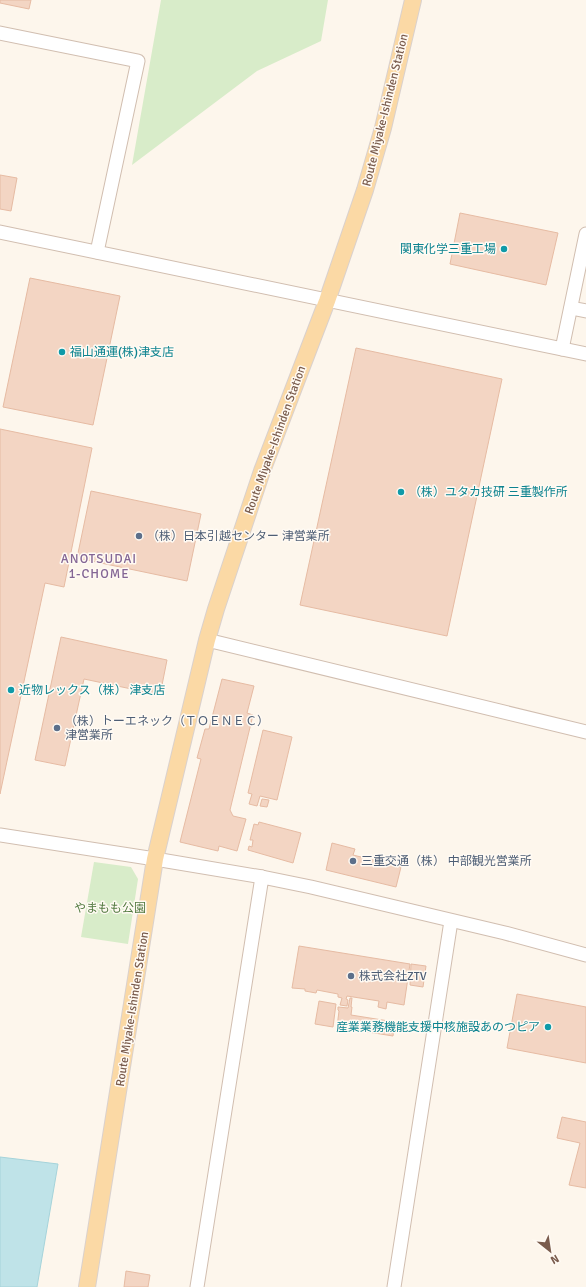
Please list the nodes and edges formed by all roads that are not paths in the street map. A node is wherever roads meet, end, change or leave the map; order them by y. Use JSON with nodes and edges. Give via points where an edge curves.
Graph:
{"nodes":[{"id":1,"x":413,"y":0,"type":"edge"},
{"id":2,"x":0,"y":33,"type":"edge"},
{"id":3,"x":0,"y":232,"type":"edge"},
{"id":4,"x":586,"y":234,"type":"edge"},
{"id":5,"x":97,"y":252,"type":"junction"},
{"id":6,"x":327,"y":301,"type":"junction"},
{"id":7,"x":571,"y":308,"type":"junction"},
{"id":8,"x":586,"y":311,"type":"edge"},
{"id":9,"x":562,"y":349,"type":"junction"},
{"id":10,"x":586,"y":354,"type":"edge"},
{"id":11,"x":207,"y":640,"type":"junction"},
{"id":12,"x":586,"y":732,"type":"edge"},
{"id":13,"x":0,"y":835,"type":"edge"},
{"id":14,"x":155,"y":859,"type":"junction"},
{"id":15,"x":262,"y":877,"type":"junction"},
{"id":16,"x":451,"y":921,"type":"junction"},
{"id":17,"x":586,"y":955,"type":"edge"},
{"id":18,"x":87,"y":1287,"type":"edge"},
{"id":19,"x":197,"y":1287,"type":"edge"},
{"id":20,"x":394,"y":1287,"type":"edge"}],
"edges":[{"from":1,"to":6,"type":"main road","name":"Route Miyake-Ishinden Station","via":[[383,128]]},
{"from":2,"to":5,"type":"street","via":[[138,61]]},
{"from":3,"to":5,"type":"street"},
{"from":4,"to":7,"type":"street"},
{"from":5,"to":6,"type":"street"},
{"from":6,"to":9,"type":"street"},
{"from":6,"to":11,"type":"main road","name":"Route Miyake-Ishinden Station","via":[[262,471]]},
{"from":7,"to":8,"type":"street"},
{"from":7,"to":9,"type":"street"},
{"from":9,"to":10,"type":"street"},
{"from":11,"to":12,"type":"street"},
{"from":11,"to":14,"type":"main road","name":"Route Miyake-Ishinden Station"},
{"from":13,"to":14,"type":"street"},
{"from":14,"to":15,"type":"street"},
{"from":14,"to":18,"type":"main road","name":"Route Miyake-Ishinden Station"},
{"from":15,"to":16,"type":"street"},
{"from":15,"to":19,"type":"street"},
{"from":16,"to":17,"type":"street"},
{"from":16,"to":20,"type":"street"}]}
